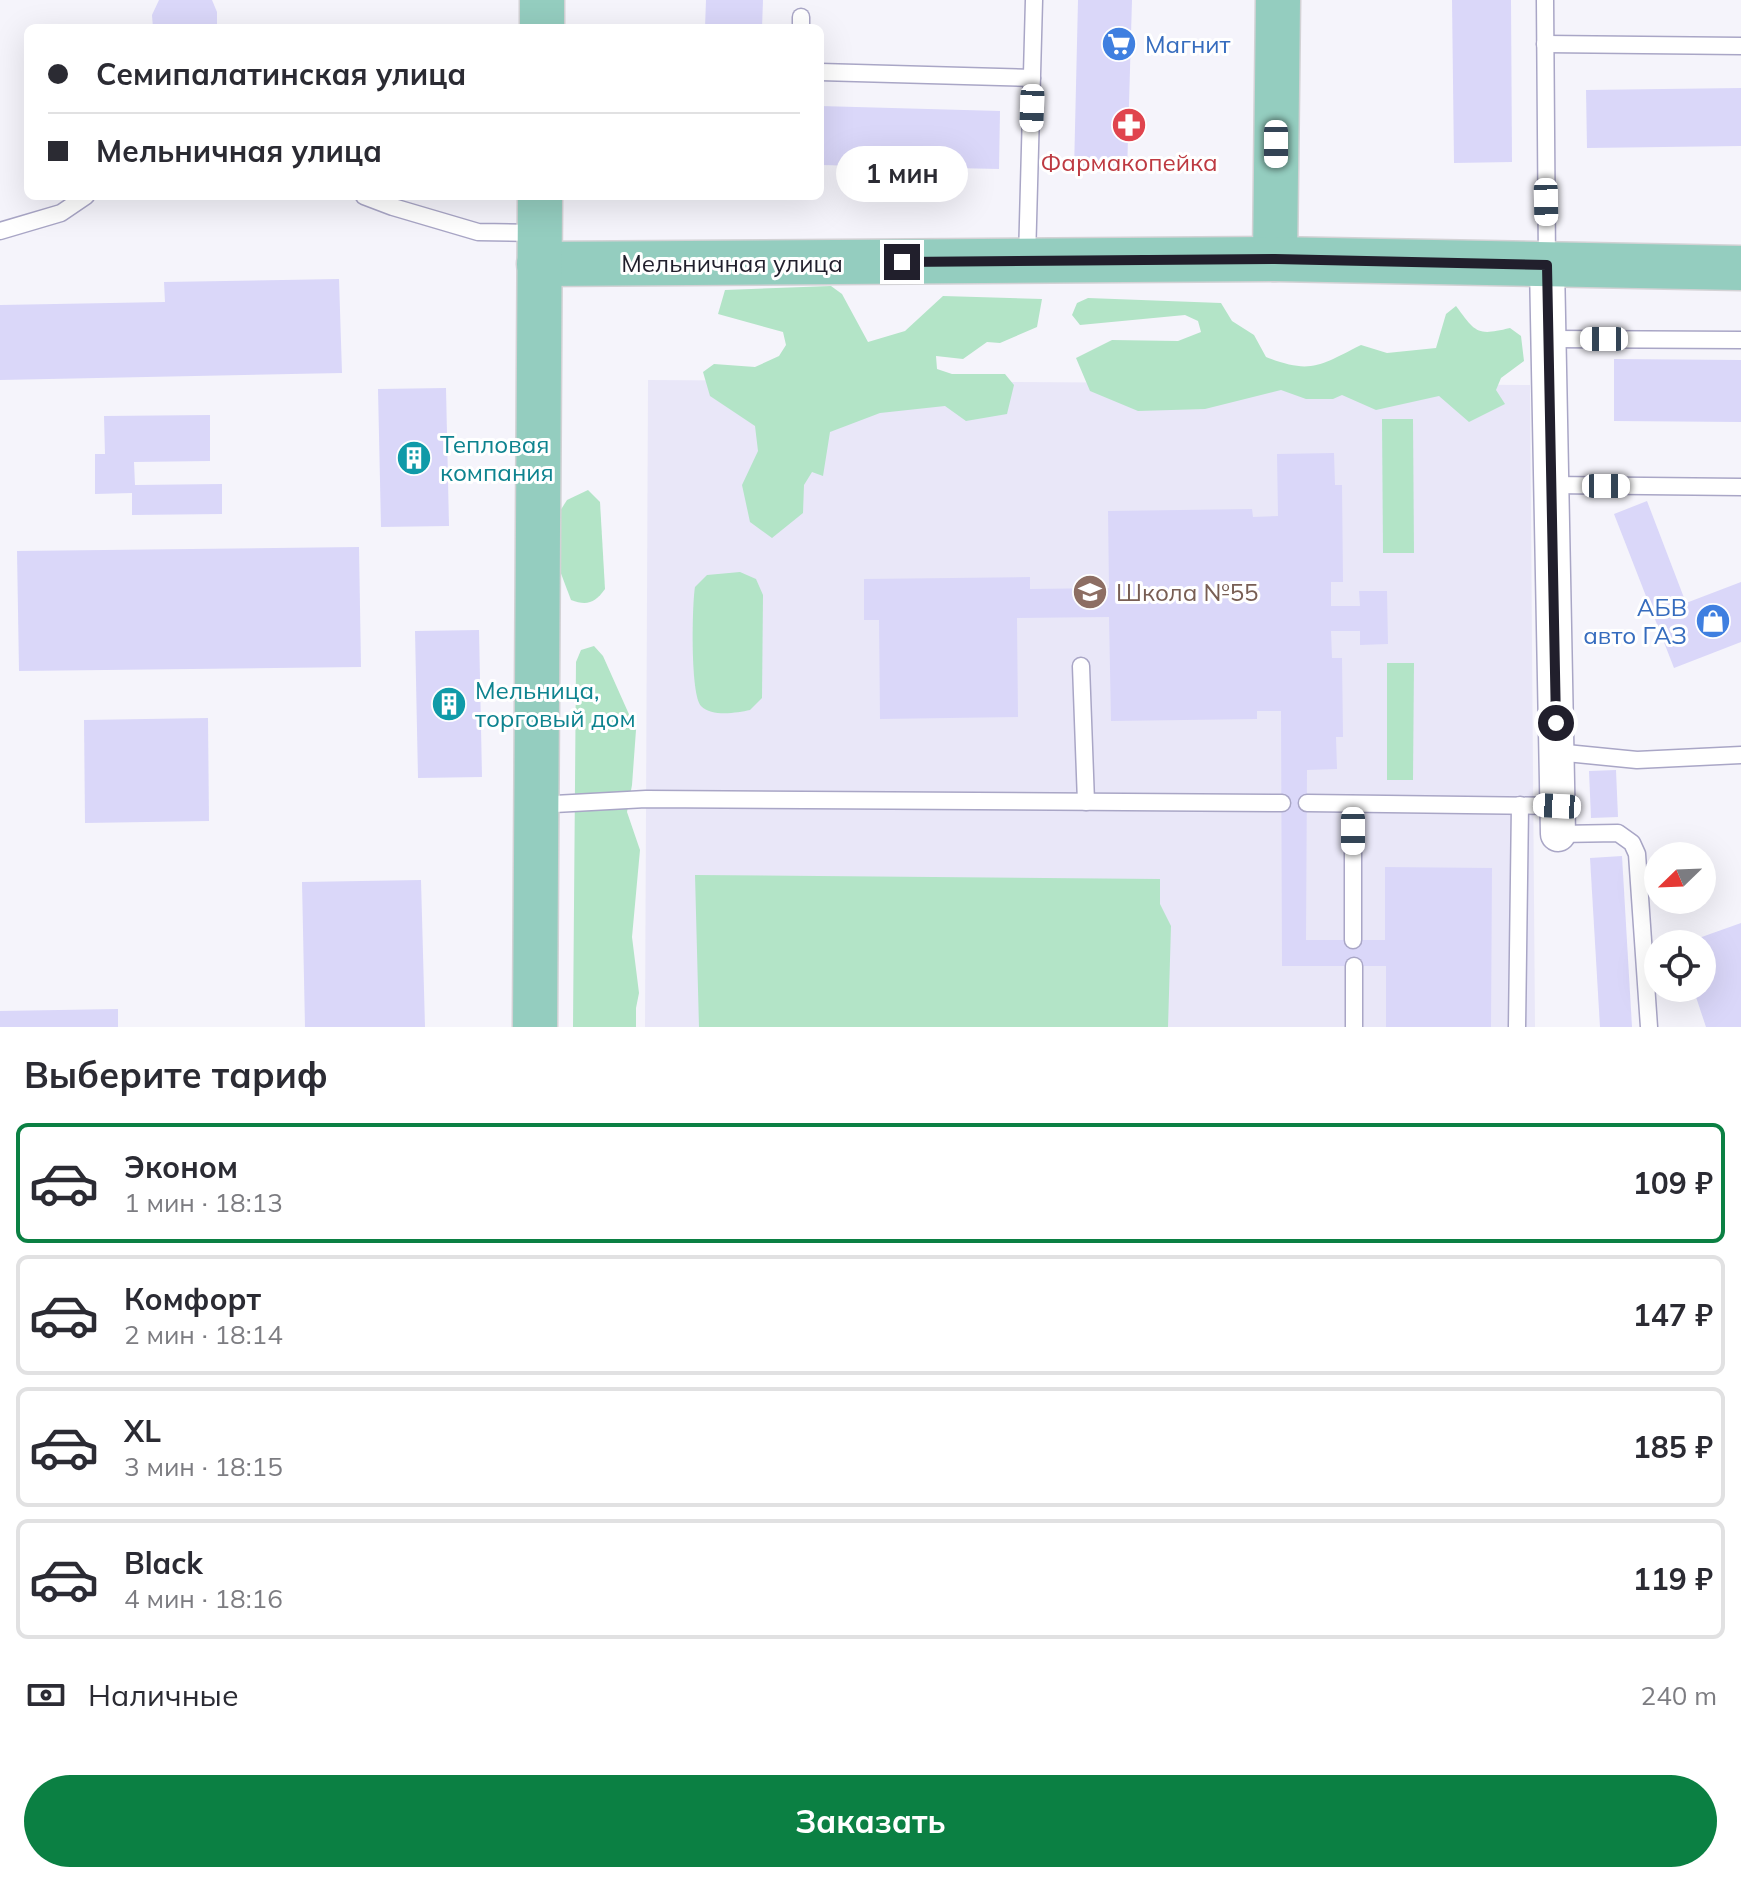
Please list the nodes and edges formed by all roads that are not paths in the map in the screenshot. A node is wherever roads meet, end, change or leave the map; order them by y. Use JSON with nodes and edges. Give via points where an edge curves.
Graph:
{"nodes":[{"id":1,"x":542,"y":0,"type":"edge"},
{"id":2,"x":1034,"y":0,"type":"edge"},
{"id":3,"x":1278,"y":0,"type":"edge"},
{"id":4,"x":1545,"y":0,"type":"edge"},
{"id":5,"x":542,"y":24,"type":"edge"},
{"id":6,"x":1545,"y":44,"type":"junction"},
{"id":7,"x":1741,"y":46,"type":"edge"},
{"id":8,"x":824,"y":72,"type":"edge"},
{"id":9,"x":1032,"y":78,"type":"junction"},
{"id":10,"x":80,"y":200,"type":"edge"},
{"id":11,"x":375,"y":200,"type":"edge"},
{"id":12,"x":0,"y":231,"type":"edge"},
{"id":13,"x":539,"y":231,"type":"edge"},
{"id":14,"x":1275,"y":259,"type":"junction"},
{"id":15,"x":1027,"y":261,"type":"junction"},
{"id":16,"x":1547,"y":265,"type":"junction"},
{"id":17,"x":1741,"y":268,"type":"edge"},
{"id":18,"x":1549,"y":339,"type":"junction"},
{"id":19,"x":1741,"y":340,"type":"edge"},
{"id":20,"x":1551,"y":485,"type":"junction"},
{"id":21,"x":1741,"y":487,"type":"edge"},
{"id":22,"x":1081,"y":666,"type":"dead end"},
{"id":23,"x":1556,"y":752,"type":"junction"},
{"id":24,"x":1741,"y":755,"type":"edge"},
{"id":25,"x":1086,"y":802,"type":"junction"},
{"id":26,"x":1282,"y":803,"type":"dead end"},
{"id":27,"x":1307,"y":803,"type":"dead end"},
{"id":28,"x":1353,"y":804,"type":"junction"},
{"id":29,"x":536,"y":805,"type":"junction"},
{"id":30,"x":1520,"y":805,"type":"junction"},
{"id":31,"x":1557,"y":820,"type":"junction"},
{"id":32,"x":1353,"y":940,"type":"dead end"},
{"id":33,"x":1354,"y":966,"type":"dead end"},
{"id":34,"x":535,"y":1027,"type":"edge"},
{"id":35,"x":1354,"y":1027,"type":"edge"},
{"id":36,"x":1517,"y":1027,"type":"edge"},
{"id":37,"x":1649,"y":1027,"type":"edge"}],
"edges":[{"from":1,"to":5,"type":"main road"},
{"from":2,"to":9,"type":"lane"},
{"from":3,"to":14,"type":"main road"},
{"from":4,"to":6,"type":"lane"},
{"from":6,"to":7,"type":"lane"},
{"from":6,"to":16,"type":"lane"},
{"from":8,"to":9,"type":"lane"},
{"from":9,"to":15,"type":"lane"},
{"from":10,"to":12,"type":"lane","via":[[61,213]]},
{"from":11,"to":13,"type":"lane","via":[[478,232]]},
{"from":13,"to":15,"type":"main road","name":"Мельничная улица"},
{"from":13,"to":29,"type":"main road"},
{"from":14,"to":15,"type":"main road","name":"Мельничная улица"},
{"from":14,"to":16,"type":"main road","name":"Мельничная улица"},
{"from":16,"to":17,"type":"main road","name":"Мельничная улица"},
{"from":16,"to":18,"type":"street"},
{"from":18,"to":19,"type":"lane"},
{"from":18,"to":20,"type":"street"},
{"from":20,"to":21,"type":"lane"},
{"from":20,"to":23,"type":"street"},
{"from":22,"to":25,"type":"lane"},
{"from":23,"to":24,"type":"lane","via":[[1637,760]]},
{"from":23,"to":31,"type":"street"},
{"from":25,"to":26,"type":"lane"},
{"from":25,"to":29,"type":"lane","via":[[646,799]]},
{"from":27,"to":28,"type":"lane"},
{"from":28,"to":30,"type":"lane"},
{"from":28,"to":32,"type":"lane"},
{"from":29,"to":34,"type":"main road"},
{"from":30,"to":31,"type":"lane"},
{"from":30,"to":36,"type":"lane"},
{"from":31,"to":37,"type":"lane","via":[[1618,833],[1637,854]]},
{"from":33,"to":35,"type":"lane"}]}
